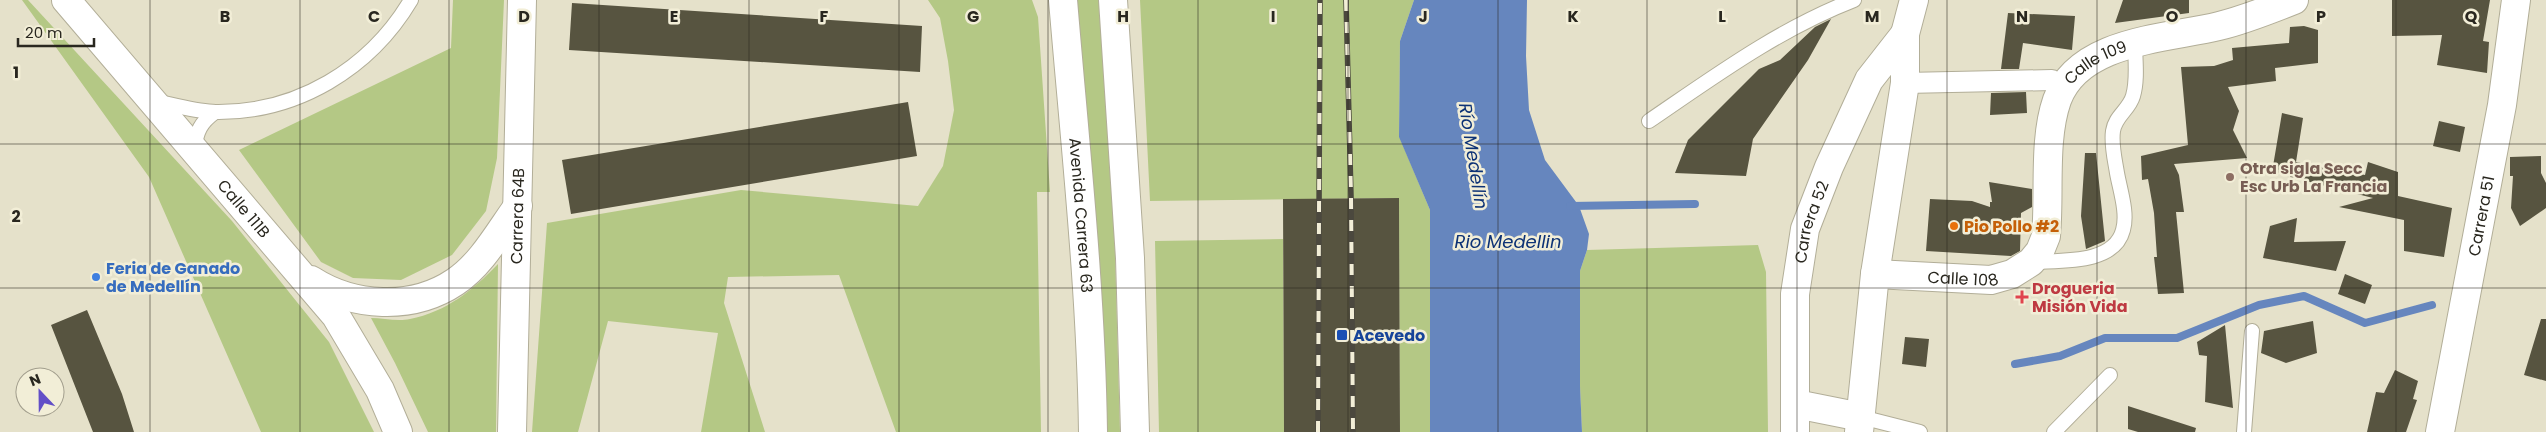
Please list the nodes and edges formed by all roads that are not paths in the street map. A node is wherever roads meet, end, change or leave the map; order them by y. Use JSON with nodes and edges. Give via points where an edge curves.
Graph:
{"nodes":[{"id":1,"x":66,"y":0,"type":"edge"},
{"id":2,"x":411,"y":0,"type":"edge"},
{"id":3,"x":522,"y":0,"type":"edge"},
{"id":4,"x":1063,"y":0,"type":"edge"},
{"id":5,"x":1113,"y":0,"type":"edge"},
{"id":6,"x":1854,"y":0,"type":"edge"},
{"id":7,"x":1914,"y":0,"type":"edge"},
{"id":8,"x":2294,"y":0,"type":"edge"},
{"id":9,"x":2516,"y":0,"type":"edge"},
{"id":10,"x":1905,"y":34,"type":"junction"},
{"id":11,"x":2135,"y":42,"type":"junction"},
{"id":12,"x":2052,"y":80,"type":"dead end"},
{"id":13,"x":1905,"y":83,"type":"junction"},
{"id":14,"x":153,"y":101,"type":"junction"},
{"id":15,"x":215,"y":112,"type":"junction"},
{"id":16,"x":1648,"y":121,"type":"dead end"},
{"id":17,"x":194,"y":149,"type":"junction"},
{"id":18,"x":518,"y":206,"type":"junction"},
{"id":19,"x":2036,"y":256,"type":"junction"},
{"id":20,"x":301,"y":274,"type":"junction"},
{"id":21,"x":1875,"y":274,"type":"junction"},
{"id":22,"x":2252,"y":330,"type":"dead end"},
{"id":23,"x":2110,"y":375,"type":"dead end"},
{"id":24,"x":1796,"y":404,"type":"junction"},
{"id":25,"x":1860,"y":425,"type":"edge"},
{"id":26,"x":398,"y":432,"type":"edge"},
{"id":27,"x":512,"y":432,"type":"edge"},
{"id":28,"x":1093,"y":432,"type":"edge"},
{"id":29,"x":1134,"y":432,"type":"edge"},
{"id":30,"x":1795,"y":432,"type":"edge"},
{"id":31,"x":1920,"y":432,"type":"edge"},
{"id":32,"x":2054,"y":432,"type":"edge"},
{"id":33,"x":2244,"y":432,"type":"edge"},
{"id":34,"x":2440,"y":432,"type":"edge"}],
"edges":[{"from":1,"to":14,"type":"main road","name":"Calle 111B"},
{"from":2,"to":15,"type":"lane","via":[[384,38],[328,83],[270,107]]},
{"from":3,"to":18,"type":"main road","name":"Carrera 64B"},
{"from":4,"to":28,"type":"main road","name":"Avenida Carrera 63","via":[[1081,204]]},
{"from":5,"to":29,"type":"main road","via":[[1130,258]]},
{"from":6,"to":16,"type":"lane","via":[[1820,13],[1765,43]]},
{"from":7,"to":10,"type":"main road","name":"Carrera 52"},
{"from":8,"to":11,"type":"main road","name":"Calle 109","via":[[2220,26]]},
{"from":9,"to":34,"type":"main road","name":"Carrera 51","via":[[2502,105]]},
{"from":10,"to":13,"type":"main road","name":"Carrera 52"},
{"from":10,"to":24,"type":"main road","name":"Carrera 52","via":[[1869,80],[1805,229],[1795,294]]},
{"from":11,"to":19,"type":"main road","name":"Calle 109","via":[[2093,59],[2069,79],[2057,99],[2050,130],[2046,236]]},
{"from":11,"to":19,"type":"lane","via":[[2133,96],[2112,131],[2124,230],[2117,244],[2088,258]]},
{"from":12,"to":13,"type":"street"},
{"from":13,"to":21,"type":"main road","name":"Carrera 52"},
{"from":14,"to":15,"type":"lane"},
{"from":14,"to":17,"type":"main road","name":"Calle 111B"},
{"from":15,"to":17,"type":"lane","via":[[202,121]]},
{"from":17,"to":20,"type":"main road","name":"Calle 111B"},
{"from":18,"to":20,"type":"main road","via":[[475,264],[454,282],[425,295],[398,302],[369,302],[340,296]]},
{"from":18,"to":27,"type":"main road","name":"Carrera 64B"},
{"from":19,"to":21,"type":"main road","name":"Calle 108","via":[[2012,274],[1991,280]]},
{"from":20,"to":26,"type":"main road","name":"Calle 111B","via":[[336,316],[360,354]]},
{"from":21,"to":25,"type":"main road","name":"Carrera 52"},
{"from":22,"to":33,"type":"lane"},
{"from":23,"to":32,"type":"lane"},
{"from":24,"to":25,"type":"main road"},
{"from":24,"to":30,"type":"main road","name":"Carrera 52"},
{"from":25,"to":31,"type":"lane"}]}
